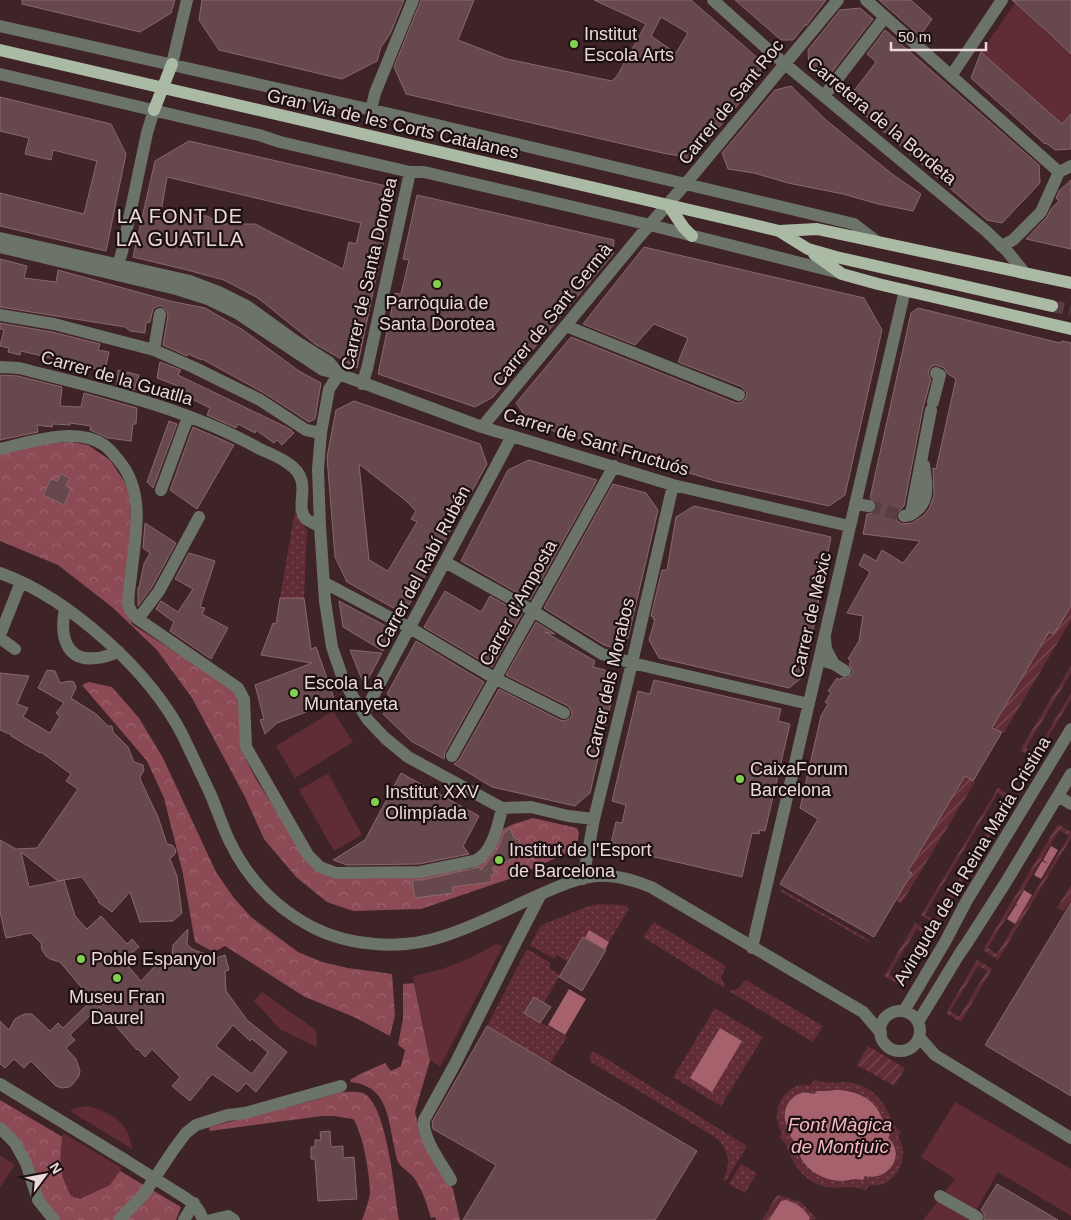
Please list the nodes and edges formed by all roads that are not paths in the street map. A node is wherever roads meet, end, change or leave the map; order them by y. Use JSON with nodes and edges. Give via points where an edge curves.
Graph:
{"nodes":[{"id":1,"x":187,"y":0,"type":"edge"},
{"id":2,"x":413,"y":0,"type":"edge"},
{"id":3,"x":713,"y":0,"type":"edge"},
{"id":4,"x":838,"y":0,"type":"edge"},
{"id":5,"x":866,"y":0,"type":"edge"},
{"id":6,"x":999,"y":1,"type":"edge"},
{"id":7,"x":885,"y":18,"type":"junction"},
{"id":8,"x":0,"y":26,"type":"edge"},
{"id":9,"x":0,"y":50,"type":"edge"},
{"id":10,"x":785,"y":63,"type":"junction"},
{"id":11,"x":172,"y":64,"type":"junction"},
{"id":12,"x":0,"y":74,"type":"edge"},
{"id":13,"x":952,"y":76,"type":"junction"},
{"id":14,"x":163,"y":88,"type":"junction"},
{"id":15,"x":824,"y":96,"type":"junction"},
{"id":16,"x":154,"y":110,"type":"junction"},
{"id":17,"x":371,"y":110,"type":"junction"},
{"id":18,"x":1071,"y":166,"type":"edge"},
{"id":19,"x":410,"y":172,"type":"junction"},
{"id":20,"x":1059,"y":172,"type":"junction"},
{"id":21,"x":685,"y":185,"type":"junction"},
{"id":22,"x":668,"y":205,"type":"junction"},
{"id":23,"x":650,"y":225,"type":"junction"},
{"id":24,"x":779,"y":232,"type":"junction"},
{"id":25,"x":692,"y":236,"type":"junction"},
{"id":26,"x":0,"y":238,"type":"edge"},
{"id":27,"x":876,"y":241,"type":"junction"},
{"id":28,"x":1001,"y":246,"type":"junction"},
{"id":29,"x":0,"y":247,"type":"edge"},
{"id":30,"x":808,"y":249,"type":"junction"},
{"id":31,"x":118,"y":265,"type":"junction"},
{"id":32,"x":1024,"y":272,"type":"junction"},
{"id":33,"x":842,"y":274,"type":"junction"},
{"id":34,"x":1071,"y":283,"type":"edge"},
{"id":35,"x":905,"y":290,"type":"junction"},
{"id":36,"x":1052,"y":306,"type":"tunnel mouth"},
{"id":37,"x":160,"y":314,"type":"dead end"},
{"id":38,"x":0,"y":315,"type":"edge"},
{"id":39,"x":566,"y":326,"type":"junction"},
{"id":40,"x":1071,"y":329,"type":"edge"},
{"id":41,"x":154,"y":350,"type":"junction"},
{"id":42,"x":0,"y":367,"type":"edge"},
{"id":43,"x":936,"y":373,"type":"dead end"},
{"id":44,"x":339,"y":374,"type":"junction"},
{"id":45,"x":362,"y":384,"type":"junction"},
{"id":46,"x":739,"y":395,"type":"dead end"},
{"id":47,"x":188,"y":417,"type":"junction"},
{"id":48,"x":482,"y":427,"type":"junction"},
{"id":49,"x":321,"y":433,"type":"junction"},
{"id":50,"x":512,"y":436,"type":"junction"},
{"id":51,"x":0,"y":449,"type":"edge"},
{"id":52,"x":923,"y":459,"type":"dead end"},
{"id":53,"x":614,"y":466,"type":"junction"},
{"id":54,"x":673,"y":485,"type":"junction"},
{"id":55,"x":161,"y":490,"type":"dead end"},
{"id":56,"x":855,"y":504,"type":"junction"},
{"id":57,"x":868,"y":506,"type":"tunnel mouth"},
{"id":58,"x":200,"y":517,"type":"dead end"},
{"id":59,"x":320,"y":526,"type":"junction"},
{"id":60,"x":849,"y":526,"type":"junction"},
{"id":61,"x":445,"y":562,"type":"junction"},
{"id":62,"x":0,"y":573,"type":"edge"},
{"id":63,"x":21,"y":582,"type":"junction"},
{"id":64,"x":325,"y":582,"type":"junction"},
{"id":65,"x":159,"y":591,"type":"junction"},
{"id":66,"x":172,"y":595,"type":"dead end"},
{"id":67,"x":65,"y":609,"type":"junction"},
{"id":68,"x":533,"y":611,"type":"junction"},
{"id":69,"x":138,"y":619,"type":"junction"},
{"id":70,"x":410,"y":628,"type":"junction"},
{"id":71,"x":825,"y":632,"type":"junction"},
{"id":72,"x":0,"y":637,"type":"edge"},
{"id":73,"x":15,"y":649,"type":"dead end"},
{"id":74,"x":119,"y":652,"type":"junction"},
{"id":75,"x":632,"y":663,"type":"junction"},
{"id":76,"x":834,"y":664,"type":"junction"},
{"id":77,"x":817,"y":668,"type":"junction"},
{"id":78,"x":845,"y":671,"type":"dead end"},
{"id":79,"x":496,"y":679,"type":"junction"},
{"id":80,"x":809,"y":704,"type":"junction"},
{"id":81,"x":364,"y":713,"type":"junction"},
{"id":82,"x":564,"y":713,"type":"dead end"},
{"id":83,"x":1071,"y":729,"type":"edge"},
{"id":84,"x":452,"y":756,"type":"dead end"},
{"id":85,"x":1071,"y":774,"type":"edge"},
{"id":86,"x":1058,"y":796,"type":"junction"},
{"id":87,"x":1071,"y":804,"type":"edge"},
{"id":88,"x":502,"y":808,"type":"junction"},
{"id":89,"x":594,"y":819,"type":"junction"},
{"id":90,"x":582,"y":879,"type":"junction"},
{"id":91,"x":541,"y":894,"type":"junction"},
{"id":92,"x":752,"y":948,"type":"junction"},
{"id":93,"x":904,"y":1011,"type":"junction"},
{"id":94,"x":865,"y":1013,"type":"junction"},
{"id":95,"x":887,"y":1016,"type":"junction"},
{"id":96,"x":918,"y":1022,"type":"junction"},
{"id":97,"x":881,"y":1034,"type":"junction"},
{"id":98,"x":919,"y":1037,"type":"junction"},
{"id":99,"x":910,"y":1048,"type":"junction"},
{"id":100,"x":936,"y":1055,"type":"junction"},
{"id":101,"x":0,"y":1084,"type":"edge"},
{"id":102,"x":341,"y":1086,"type":"dead end"},
{"id":103,"x":0,"y":1128,"type":"edge"},
{"id":104,"x":1071,"y":1138,"type":"edge"},
{"id":105,"x":452,"y":1180,"type":"dead end"},
{"id":106,"x":940,"y":1196,"type":"dead end"},
{"id":107,"x":194,"y":1203,"type":"junction"},
{"id":108,"x":977,"y":1218,"type":"dead end"},
{"id":109,"x":54,"y":1220,"type":"edge"},
{"id":110,"x":118,"y":1220,"type":"edge"},
{"id":111,"x":184,"y":1220,"type":"edge"},
{"id":112,"x":203,"y":1220,"type":"edge"},
{"id":113,"x":211,"y":1220,"type":"edge"},
{"id":114,"x":234,"y":1220,"type":"edge"}],
"edges":[{"from":1,"to":11,"type":"street"},
{"from":2,"to":17,"type":"street"},
{"from":3,"to":10,"type":"street","name":"Carretera de la Bordeta"},
{"from":4,"to":10,"type":"street","name":"Carrer de Sant Roc"},
{"from":5,"to":7,"type":"street"},
{"from":6,"to":13,"type":"street"},
{"from":7,"to":13,"type":"street"},
{"from":7,"to":15,"type":"street"},
{"from":8,"to":11,"type":"street"},
{"from":9,"to":14,"type":"main road","name":"Gran Via de les Corts Catalanes"},
{"from":10,"to":15,"type":"street","name":"Carretera de la Bordeta"},
{"from":10,"to":21,"type":"street","name":"Carrer de Sant Roc"},
{"from":11,"to":14,"type":"main road"},
{"from":11,"to":17,"type":"street"},
{"from":12,"to":16,"type":"street"},
{"from":13,"to":20,"type":"street"},
{"from":14,"to":16,"type":"main road"},
{"from":14,"to":22,"type":"main road","name":"Gran Via de les Corts Catalanes"},
{"from":15,"to":28,"type":"street","name":"Carretera de la Bordeta"},
{"from":16,"to":19,"type":"street"},
{"from":16,"to":31,"type":"street"},
{"from":17,"to":21,"type":"street"},
{"from":18,"to":20,"type":"street"},
{"from":19,"to":23,"type":"street","via":[[424,172]]},
{"from":19,"to":45,"type":"street","name":"Carrer de Santa Dorotea"},
{"from":20,"to":28,"type":"street","via":[[1041,212],[1013,240]]},
{"from":21,"to":22,"type":"street","name":"Carrer de Sant Roc"},
{"from":21,"to":27,"type":"street","via":[[854,224]]},
{"from":22,"to":23,"type":"street","name":"Carrer de Sant Roc"},
{"from":22,"to":24,"type":"main road","name":"Gran Via de les Corts Catalanes"},
{"from":22,"to":25,"type":"main road"},
{"from":23,"to":25,"type":"street"},
{"from":23,"to":39,"type":"street","name":"Carrer de Sant Germà"},
{"from":24,"to":27,"type":"main road","name":"Gran Via de les Corts Catalanes","via":[[817,229]]},
{"from":24,"to":30,"type":"main road","name":"Gran Via de les Corts Catalanes"},
{"from":25,"to":33,"type":"street"},
{"from":26,"to":31,"type":"street","name":"Carrer de Sant Fructuós"},
{"from":27,"to":32,"type":"main road","name":"Gran Via de les Corts Catalanes"},
{"from":28,"to":32,"type":"street","name":"Carretera de la Bordeta"},
{"from":29,"to":44,"type":"street","name":"Carrer de Sant Fructuós","via":[[208,299],[237,313],[323,370]]},
{"from":30,"to":33,"type":"main road"},
{"from":30,"to":36,"type":"main road","name":"Gran Via de les Corts Catalanes"},
{"from":31,"to":44,"type":"street","name":"Carrer de Sant Fructuós","via":[[190,281],[232,298],[329,362]]},
{"from":32,"to":34,"type":"main road","name":"Gran Via de les Corts Catalanes"},
{"from":33,"to":35,"type":"main road"},
{"from":35,"to":40,"type":"main road"},
{"from":35,"to":56,"type":"street","name":"Carrer de Mèxic"},
{"from":37,"to":41,"type":"street"},
{"from":38,"to":41,"type":"street","via":[[54,324]]},
{"from":39,"to":46,"type":"street"},
{"from":39,"to":48,"type":"street","name":"Carrer de Sant Germà"},
{"from":41,"to":49,"type":"street","via":[[260,400],[306,430]]},
{"from":42,"to":47,"type":"street","name":"Carrer de la Guatlla","via":[[20,368],[145,401]]},
{"from":43,"to":52,"type":"street","via":[[940,375],[907,516],[923,504],[928,487]]},
{"from":44,"to":45,"type":"street","name":"Carrer de Sant Fructuós"},
{"from":44,"to":49,"type":"street","via":[[329,389]]},
{"from":45,"to":48,"type":"street","name":"Carrer de Sant Fructuós"},
{"from":47,"to":55,"type":"street"},
{"from":47,"to":59,"type":"street","name":"Carrer de la Guatlla","via":[[241,438],[293,467],[302,481],[303,514]]},
{"from":48,"to":50,"type":"street","name":"Carrer de Sant Fructuós"},
{"from":49,"to":59,"type":"street","via":[[318,469]]},
{"from":50,"to":53,"type":"street","name":"Carrer de Sant Fructuós"},
{"from":50,"to":61,"type":"street","name":"Carrer del Rabí Rubén"},
{"from":51,"to":69,"type":"street","via":[[58,437],[89,437],[104,445],[121,464],[134,486],[137,504],[129,596],[130,610]]},
{"from":53,"to":54,"type":"street","name":"Carrer de Sant Fructuós"},
{"from":53,"to":68,"type":"street","name":"Carrer d'Amposta"},
{"from":54,"to":60,"type":"street","name":"Carrer de Sant Fructuós"},
{"from":54,"to":75,"type":"street","name":"Carrer dels Morabos"},
{"from":56,"to":57,"type":"street"},
{"from":56,"to":60,"type":"street","name":"Carrer de Mèxic"},
{"from":58,"to":65,"type":"street"},
{"from":59,"to":64,"type":"street"},
{"from":60,"to":71,"type":"street","name":"Carrer de Mèxic"},
{"from":61,"to":68,"type":"street"},
{"from":61,"to":70,"type":"street","name":"Carrer del Rabí Rubén"},
{"from":62,"to":63,"type":"street"},
{"from":63,"to":67,"type":"street"},
{"from":63,"to":72,"type":"street"},
{"from":64,"to":70,"type":"street"},
{"from":64,"to":81,"type":"street","via":[[332,647],[344,679]]},
{"from":65,"to":66,"type":"street"},
{"from":65,"to":69,"type":"street"},
{"from":67,"to":74,"type":"street"},
{"from":67,"to":74,"type":"street","via":[[63,637],[71,651],[94,659]]},
{"from":68,"to":75,"type":"street","via":[[602,654]]},
{"from":68,"to":79,"type":"street","name":"Carrer d'Amposta"},
{"from":69,"to":88,"type":"street","via":[[238,688],[244,699],[246,747],[308,855],[320,867],[336,873],[420,872],[474,862],[488,848]]},
{"from":70,"to":79,"type":"street"},
{"from":70,"to":81,"type":"street","name":"Carrer del Rabí Rubén"},
{"from":71,"to":76,"type":"street","via":[[826,649]]},
{"from":71,"to":77,"type":"street","name":"Carrer de Mèxic"},
{"from":72,"to":73,"type":"street"},
{"from":74,"to":91,"type":"street","via":[[157,697],[177,727],[230,841],[250,876],[292,916],[340,939],[401,944],[444,937]]},
{"from":75,"to":80,"type":"street"},
{"from":75,"to":89,"type":"street","name":"Carrer dels Morabos"},
{"from":76,"to":77,"type":"street","via":[[824,663]]},
{"from":76,"to":78,"type":"street"},
{"from":77,"to":80,"type":"street","name":"Carrer de Mèxic"},
{"from":79,"to":82,"type":"street"},
{"from":79,"to":84,"type":"street","name":"Carrer d'Amposta"},
{"from":80,"to":92,"type":"street","name":"Carrer de Mèxic"},
{"from":81,"to":88,"type":"street","via":[[373,726],[408,757]]},
{"from":83,"to":93,"type":"street","name":"Avinguda de la Reina Maria Cristina"},
{"from":85,"to":86,"type":"street","name":"Avinguda de la Reina Maria Cristina"},
{"from":86,"to":87,"type":"street"},
{"from":86,"to":96,"type":"street","name":"Avinguda de la Reina Maria Cristina"},
{"from":88,"to":89,"type":"street","via":[[531,807]]},
{"from":89,"to":90,"type":"street","name":"Carrer dels Morabos"},
{"from":90,"to":91,"type":"street"},
{"from":90,"to":92,"type":"street","via":[[612,876],[637,881]]},
{"from":91,"to":105,"type":"street","via":[[424,1120],[426,1136]]},
{"from":92,"to":94,"type":"street"},
{"from":93,"to":95,"type":"street","name":"Avinguda de la Reina Maria Cristina"},
{"from":93,"to":96,"type":"street","name":"Avinguda de la Reina Maria Cristina"},
{"from":94,"to":95,"type":"street"},
{"from":94,"to":97,"type":"street"},
{"from":95,"to":97,"type":"street"},
{"from":96,"to":98,"type":"street"},
{"from":97,"to":99,"type":"street","via":[[891,1048]]},
{"from":98,"to":99,"type":"street"},
{"from":98,"to":100,"type":"street"},
{"from":99,"to":100,"type":"street"},
{"from":100,"to":104,"type":"street"},
{"from":101,"to":107,"type":"street","bridge":true},
{"from":102,"to":110,"type":"street","via":[[196,1125],[186,1133],[144,1194]]},
{"from":103,"to":109,"type":"street","via":[[14,1142],[26,1163],[38,1200]]},
{"from":106,"to":108,"type":"street"},
{"from":107,"to":111,"type":"street"},
{"from":107,"to":112,"type":"street"},
{"from":113,"to":114,"type":"street","via":[[228,1216]]}]}
